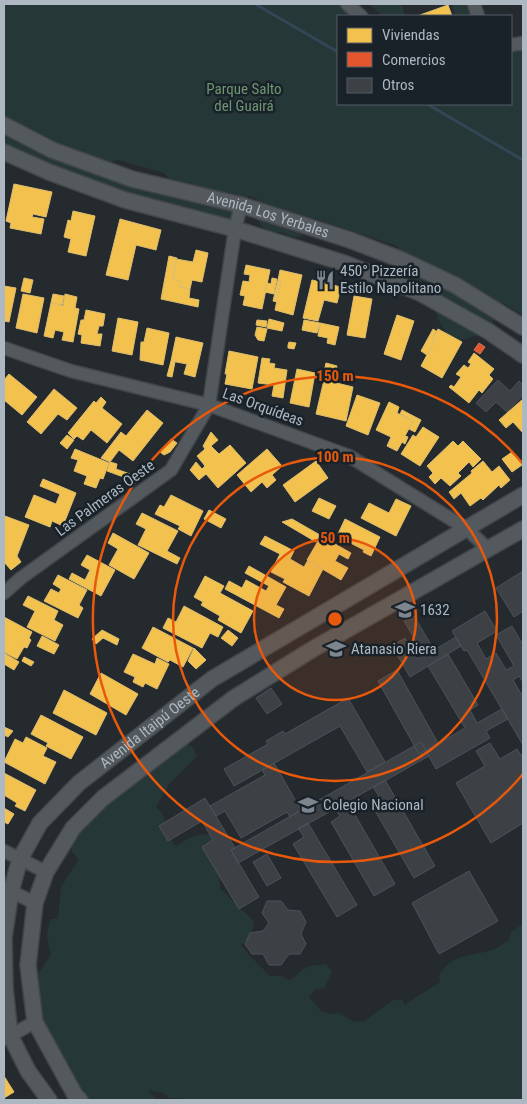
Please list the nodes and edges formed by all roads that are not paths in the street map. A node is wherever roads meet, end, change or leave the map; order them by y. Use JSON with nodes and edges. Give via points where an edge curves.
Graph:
{"nodes":[{"id":1,"x":347,"y":4,"type":"edge"},
{"id":2,"x":360,"y":15,"type":"edge"},
{"id":3,"x":4,"y":125,"type":"edge"},
{"id":4,"x":4,"y":152,"type":"edge"},
{"id":5,"x":241,"y":205,"type":"junction"},
{"id":6,"x":236,"y":229,"type":"junction"},
{"id":7,"x":523,"y":327,"type":"edge"},
{"id":8,"x":4,"y":348,"type":"edge"},
{"id":9,"x":523,"y":355,"type":"edge"},
{"id":10,"x":209,"y":405,"type":"junction"},
{"id":11,"x":523,"y":495,"type":"edge"},
{"id":12,"x":467,"y":529,"type":"junction"},
{"id":13,"x":523,"y":529,"type":"edge"},
{"id":14,"x":488,"y":549,"type":"junction"},
{"id":15,"x":4,"y":593,"type":"edge"},
{"id":16,"x":4,"y":851,"type":"edge"},
{"id":17,"x":20,"y":859,"type":"junction"},
{"id":18,"x":46,"y":872,"type":"junction"},
{"id":19,"x":7,"y":889,"type":"edge"},
{"id":20,"x":35,"y":903,"type":"junction"},
{"id":21,"x":35,"y":1022,"type":"junction"},
{"id":22,"x":7,"y":1037,"type":"edge"},
{"id":23,"x":49,"y":1100,"type":"edge"},
{"id":24,"x":80,"y":1100,"type":"edge"}],
"edges":[{"from":1,"to":2,"type":"street"},
{"from":3,"to":5,"type":"street","name":"Avenida Los Yerbales","via":[[52,150],[132,179]]},
{"from":4,"to":6,"type":"street","via":[[125,200]]},
{"from":5,"to":6,"type":"street","name":"Las Palmeras Oeste"},
{"from":5,"to":7,"type":"street","name":"Avenida Los Yerbales","via":[[402,260],[455,285]]},
{"from":6,"to":9,"type":"street","via":[[344,263],[420,293],[488,331]]},
{"from":6,"to":10,"type":"street","name":"Las Palmeras Oeste"},
{"from":8,"to":10,"type":"street","name":"Las Orquídeas","via":[[71,371]]},
{"from":10,"to":12,"type":"street","name":"Las Orquídeas","via":[[349,456]]},
{"from":10,"to":15,"type":"street","name":"Las Palmeras Oeste","via":[[171,470]]},
{"from":11,"to":12,"type":"street","name":"Avenida Itaipú Oeste"},
{"from":12,"to":14,"type":"street","name":"Las Orquídeas"},
{"from":12,"to":17,"type":"street","name":"Avenida Itaipú Oeste","via":[[212,679],[79,783],[40,823]]},
{"from":13,"to":14,"type":"street","name":"Avenida Itaipú Oeste"},
{"from":14,"to":18,"type":"street","name":"Avenida Itaipú Oeste","via":[[234,698],[103,798],[73,828]]},
{"from":16,"to":17,"type":"street"},
{"from":17,"to":18,"type":"street"},
{"from":17,"to":19,"type":"street","name":"Avenida Itaipú Oeste"},
{"from":18,"to":20,"type":"street","name":"Avenida Itaipú Oeste"},
{"from":19,"to":20,"type":"street"},
{"from":19,"to":22,"type":"street","name":"Avenida Itaipú Oeste","via":[[4,938]]},
{"from":20,"to":21,"type":"street","name":"Avenida Itaipú Oeste","via":[[28,965]]},
{"from":21,"to":22,"type":"street"},
{"from":21,"to":24,"type":"street","name":"Avenida Itaipú Oeste"},
{"from":22,"to":23,"type":"street","name":"Avenida Itaipú Oeste"}]}
